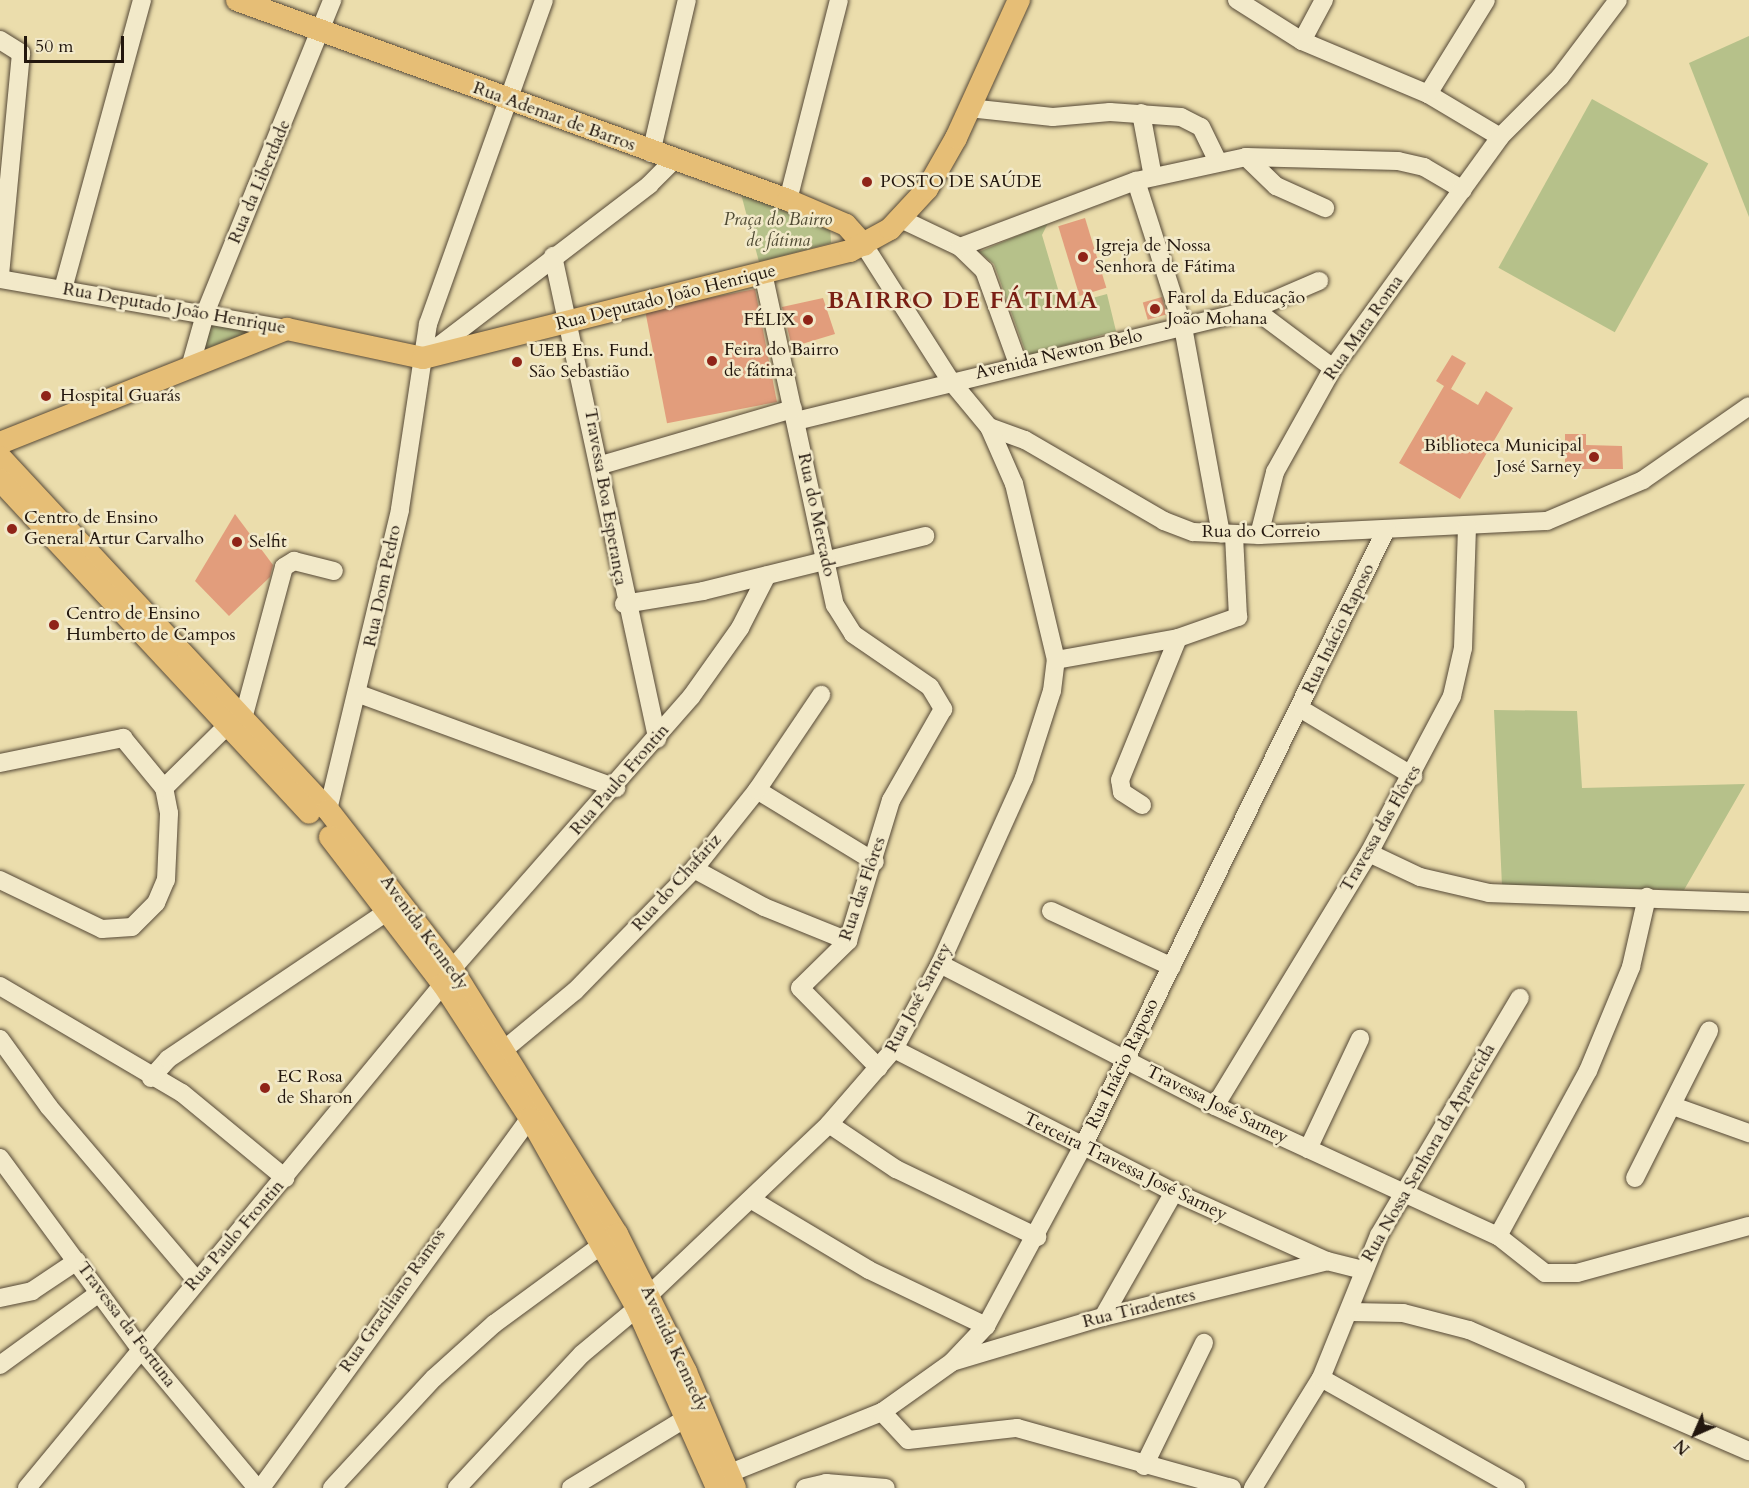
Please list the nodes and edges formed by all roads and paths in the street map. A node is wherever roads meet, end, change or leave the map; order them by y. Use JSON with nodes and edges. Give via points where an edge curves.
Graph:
{"nodes":[{"id":1,"x":142,"y":0,"type":"edge"},
{"id":2,"x":237,"y":0,"type":"edge"},
{"id":3,"x":332,"y":0,"type":"edge"},
{"id":4,"x":544,"y":0,"type":"edge"},
{"id":5,"x":687,"y":0,"type":"edge"},
{"id":6,"x":839,"y":0,"type":"edge"},
{"id":7,"x":1019,"y":0,"type":"edge"},
{"id":8,"x":1237,"y":0,"type":"edge"},
{"id":9,"x":1324,"y":0,"type":"edge"},
{"id":10,"x":1486,"y":0,"type":"edge"},
{"id":11,"x":1618,"y":0,"type":"edge"},
{"id":12,"x":321,"y":30,"type":"junction"},
{"id":13,"x":0,"y":40,"type":"edge"},
{"id":14,"x":1302,"y":41,"type":"junction"},
{"id":15,"x":1428,"y":94,"type":"junction"},
{"id":16,"x":511,"y":101,"type":"junction"},
{"id":17,"x":969,"y":108,"type":"junction"},
{"id":18,"x":1141,"y":112,"type":"junction"},
{"id":19,"x":1500,"y":137,"type":"junction"},
{"id":20,"x":651,"y":153,"type":"junction"},
{"id":21,"x":1246,"y":157,"type":"junction"},
{"id":22,"x":1217,"y":160,"type":"junction"},
{"id":23,"x":673,"y":161,"type":"junction"},
{"id":24,"x":1145,"y":179,"type":"junction"},
{"id":25,"x":1463,"y":190,"type":"junction"},
{"id":26,"x":788,"y":200,"type":"junction"},
{"id":27,"x":1326,"y":208,"type":"dead end"},
{"id":28,"x":902,"y":219,"type":"junction"},
{"id":29,"x":864,"y":245,"type":"junction"},
{"id":30,"x":960,"y":248,"type":"junction"},
{"id":31,"x":553,"y":256,"type":"junction"},
{"id":32,"x":762,"y":273,"type":"junction"},
{"id":33,"x":0,"y":277,"type":"edge"},
{"id":34,"x":1319,"y":281,"type":"dead end"},
{"id":35,"x":63,"y":289,"type":"junction"},
{"id":36,"x":1254,"y":309,"type":"junction"},
{"id":37,"x":206,"y":311,"type":"junction"},
{"id":38,"x":570,"y":324,"type":"junction"},
{"id":39,"x":1183,"y":327,"type":"junction"},
{"id":40,"x":287,"y":329,"type":"junction"},
{"id":41,"x":423,"y":358,"type":"junction"},
{"id":42,"x":191,"y":364,"type":"junction"},
{"id":43,"x":1018,"y":364,"type":"junction"},
{"id":44,"x":1333,"y":368,"type":"junction"},
{"id":45,"x":950,"y":380,"type":"junction"},
{"id":46,"x":1749,"y":406,"type":"edge"},
{"id":47,"x":794,"y":415,"type":"junction"},
{"id":48,"x":988,"y":427,"type":"junction"},
{"id":49,"x":0,"y":443,"type":"edge"},
{"id":50,"x":0,"y":457,"type":"edge"},
{"id":51,"x":601,"y":465,"type":"junction"},
{"id":52,"x":0,"y":480,"type":"edge"},
{"id":53,"x":1467,"y":526,"type":"junction"},
{"id":54,"x":1386,"y":530,"type":"junction"},
{"id":55,"x":1228,"y":534,"type":"junction"},
{"id":56,"x":1259,"y":535,"type":"junction"},
{"id":57,"x":925,"y":536,"type":"dead end"},
{"id":58,"x":824,"y":558,"type":"junction"},
{"id":59,"x":334,"y":571,"type":"dead end"},
{"id":60,"x":767,"y":575,"type":"junction"},
{"id":61,"x":624,"y":604,"type":"junction"},
{"id":62,"x":1178,"y":638,"type":"junction"},
{"id":63,"x":1056,"y":660,"type":"junction"},
{"id":64,"x":359,"y":694,"type":"junction"},
{"id":65,"x":821,"y":695,"type":"dead end"},
{"id":66,"x":943,"y":709,"type":"joint"},
{"id":67,"x":1300,"y":709,"type":"junction"},
{"id":68,"x":237,"y":719,"type":"junction"},
{"id":69,"x":657,"y":739,"type":"junction"},
{"id":70,"x":0,"y":763,"type":"edge"},
{"id":71,"x":1413,"y":776,"type":"junction"},
{"id":72,"x":164,"y":788,"type":"junction"},
{"id":73,"x":616,"y":788,"type":"junction"},
{"id":74,"x":757,"y":790,"type":"junction"},
{"id":75,"x":1142,"y":805,"type":"dead end"},
{"id":76,"x":328,"y":810,"type":"junction"},
{"id":77,"x":1369,"y":853,"type":"junction"},
{"id":78,"x":875,"y":862,"type":"junction"},
{"id":79,"x":694,"y":869,"type":"junction"},
{"id":80,"x":0,"y":880,"type":"edge"},
{"id":81,"x":1647,"y":897,"type":"junction"},
{"id":82,"x":1749,"y":902,"type":"edge"},
{"id":83,"x":390,"y":910,"type":"junction"},
{"id":84,"x":1051,"y":911,"type":"dead end"},
{"id":85,"x":848,"y":941,"type":"junction"},
{"id":86,"x":940,"y":964,"type":"junction"},
{"id":87,"x":1172,"y":967,"type":"junction"},
{"id":88,"x":447,"y":976,"type":"junction"},
{"id":89,"x":0,"y":986,"type":"edge"},
{"id":90,"x":1520,"y":999,"type":"dead end"},
{"id":91,"x":1709,"y":1031,"type":"dead end"},
{"id":92,"x":1360,"y":1039,"type":"dead end"},
{"id":93,"x":0,"y":1040,"type":"edge"},
{"id":94,"x":506,"y":1048,"type":"junction"},
{"id":95,"x":894,"y":1048,"type":"junction"},
{"id":96,"x":1125,"y":1060,"type":"junction"},
{"id":97,"x":879,"y":1068,"type":"junction"},
{"id":98,"x":151,"y":1078,"type":"junction"},
{"id":99,"x":1215,"y":1106,"type":"junction"},
{"id":100,"x":1673,"y":1106,"type":"junction"},
{"id":101,"x":530,"y":1118,"type":"junction"},
{"id":102,"x":829,"y":1124,"type":"junction"},
{"id":103,"x":1749,"y":1133,"type":"edge"},
{"id":104,"x":1082,"y":1148,"type":"junction"},
{"id":105,"x":1308,"y":1149,"type":"junction"},
{"id":106,"x":0,"y":1158,"type":"edge"},
{"id":107,"x":7,"y":1176,"type":"edge"},
{"id":108,"x":285,"y":1178,"type":"junction"},
{"id":109,"x":1635,"y":1178,"type":"dead end"},
{"id":110,"x":1403,"y":1191,"type":"junction"},
{"id":111,"x":1174,"y":1192,"type":"junction"},
{"id":112,"x":752,"y":1200,"type":"junction"},
{"id":113,"x":1749,"y":1226,"type":"edge"},
{"id":114,"x":1498,"y":1236,"type":"junction"},
{"id":115,"x":1037,"y":1237,"type":"junction"},
{"id":116,"x":610,"y":1238,"type":"junction"},
{"id":117,"x":77,"y":1261,"type":"junction"},
{"id":118,"x":1327,"y":1261,"type":"junction"},
{"id":119,"x":1362,"y":1270,"type":"junction"},
{"id":120,"x":196,"y":1280,"type":"junction"},
{"id":121,"x":99,"y":1293,"type":"junction"},
{"id":122,"x":0,"y":1298,"type":"edge"},
{"id":123,"x":643,"y":1301,"type":"junction"},
{"id":124,"x":1352,"y":1312,"type":"junction"},
{"id":125,"x":1103,"y":1317,"type":"junction"},
{"id":126,"x":986,"y":1326,"type":"junction"},
{"id":127,"x":1204,"y":1343,"type":"dead end"},
{"id":128,"x":139,"y":1347,"type":"junction"},
{"id":129,"x":952,"y":1362,"type":"junction"},
{"id":130,"x":0,"y":1365,"type":"edge"},
{"id":131,"x":1321,"y":1378,"type":"junction"},
{"id":132,"x":882,"y":1412,"type":"junction"},
{"id":133,"x":688,"y":1417,"type":"junction"},
{"id":134,"x":1749,"y":1451,"type":"edge"},
{"id":135,"x":1144,"y":1466,"type":"junction"},
{"id":136,"x":727,"y":1483,"type":"edge"},
{"id":137,"x":27,"y":1488,"type":"edge"},
{"id":138,"x":259,"y":1488,"type":"edge"},
{"id":139,"x":332,"y":1488,"type":"edge"},
{"id":140,"x":458,"y":1488,"type":"edge"},
{"id":141,"x":571,"y":1488,"type":"edge"},
{"id":142,"x":805,"y":1488,"type":"edge"},
{"id":143,"x":886,"y":1488,"type":"edge"},
{"id":144,"x":1232,"y":1488,"type":"edge"},
{"id":145,"x":1253,"y":1488,"type":"edge"},
{"id":146,"x":1516,"y":1488,"type":"edge"}],
"edges":[{"from":1,"to":35,"type":"street"},
{"from":2,"to":12,"type":"main road","name":"Rua Ademar de Barros"},
{"from":3,"to":12,"type":"street","name":"Rua da Liberdade"},
{"from":4,"to":16,"type":"street","name":"Rua Dom Pedro"},
{"from":5,"to":20,"type":"street"},
{"from":6,"to":26,"type":"street"},
{"from":7,"to":17,"type":"main road","name":"Rua Deputado João Henrique"},
{"from":8,"to":14,"type":"street"},
{"from":9,"to":14,"type":"street"},
{"from":10,"to":15,"type":"street"},
{"from":11,"to":19,"type":"street","name":"Rua Mata Roma","via":[[1560,77]]},
{"from":12,"to":16,"type":"main road","name":"Rua Ademar de Barros"},
{"from":12,"to":37,"type":"street","name":"Rua da Liberdade"},
{"from":13,"to":33,"type":"street","via":[[21,53]]},
{"from":14,"to":15,"type":"street"},
{"from":15,"to":19,"type":"street"},
{"from":16,"to":20,"type":"main road","name":"Rua Ademar de Barros"},
{"from":16,"to":41,"type":"street","name":"Rua Dom Pedro","via":[[432,309]]},
{"from":17,"to":18,"type":"street","via":[[1053,117]]},
{"from":17,"to":28,"type":"main road","name":"Rua Deputado João Henrique","via":[[942,166]]},
{"from":18,"to":22,"type":"street","via":[[1192,121],[1207,136]]},
{"from":18,"to":24,"type":"street"},
{"from":19,"to":25,"type":"street","name":"Rua Mata Roma"},
{"from":20,"to":23,"type":"main road","name":"Rua Ademar de Barros"},
{"from":21,"to":22,"type":"street"},
{"from":21,"to":25,"type":"street","via":[[1398,161],[1424,167]]},
{"from":21,"to":27,"type":"street","via":[[1276,186]]},
{"from":22,"to":24,"type":"street"},
{"from":23,"to":26,"type":"main road","name":"Rua Ademar de Barros"},
{"from":23,"to":31,"type":"street","via":[[649,185]]},
{"from":24,"to":30,"type":"street"},
{"from":24,"to":39,"type":"street"},
{"from":25,"to":44,"type":"street","name":"Rua Mata Roma"},
{"from":26,"to":29,"type":"main road","name":"Rua Ademar de Barros","via":[[846,225]]},
{"from":28,"to":29,"type":"main road","name":"Rua Deputado João Henrique"},
{"from":28,"to":30,"type":"street"},
{"from":29,"to":32,"type":"main road","name":"Rua Deputado João Henrique"},
{"from":29,"to":45,"type":"street","name":"Rua do Correio"},
{"from":30,"to":43,"type":"street","via":[[989,280]]},
{"from":31,"to":38,"type":"street","name":"Travessa Boa Esperança"},
{"from":31,"to":41,"type":"street"},
{"from":32,"to":38,"type":"main road","name":"Rua Deputado João Henrique"},
{"from":32,"to":47,"type":"street","name":"Rua do Mercado"},
{"from":33,"to":35,"type":"street","name":"Rua Deputado João Henrique"},
{"from":34,"to":36,"type":"street","name":"Avenida Newton Belo"},
{"from":35,"to":37,"type":"street","name":"Rua Deputado João Henrique"},
{"from":36,"to":39,"type":"street","name":"Avenida Newton Belo"},
{"from":36,"to":44,"type":"street"},
{"from":37,"to":40,"type":"street","name":"Rua Deputado João Henrique"},
{"from":37,"to":42,"type":"street","name":"Rua da Liberdade"},
{"from":38,"to":41,"type":"main road","name":"Rua Deputado João Henrique"},
{"from":38,"to":51,"type":"street","name":"Travessa Boa Esperança"},
{"from":39,"to":43,"type":"street","name":"Avenida Newton Belo"},
{"from":39,"to":55,"type":"street"},
{"from":40,"to":41,"type":"main road","name":"Rua Deputado João Henrique"},
{"from":40,"to":42,"type":"main road"},
{"from":41,"to":64,"type":"street","name":"Rua Dom Pedro","via":[[400,509]]},
{"from":42,"to":49,"type":"main road"},
{"from":43,"to":45,"type":"street","name":"Avenida Newton Belo"},
{"from":44,"to":56,"type":"street","name":"Rua Mata Roma","via":[[1275,472]]},
{"from":45,"to":47,"type":"street","name":"Avenida Newton Belo"},
{"from":45,"to":48,"type":"street","name":"Rua do Correio"},
{"from":46,"to":53,"type":"street","name":"Rua do Correio","via":[[1608,499],[1547,521]]},
{"from":47,"to":51,"type":"street","name":"Avenida Newton Belo"},
{"from":47,"to":58,"type":"street","name":"Rua do Mercado"},
{"from":48,"to":55,"type":"street","name":"Rua do Correio","via":[[1067,462],[1164,521],[1193,532]]},
{"from":48,"to":63,"type":"street","via":[[1014,484]]},
{"from":50,"to":68,"type":"main road","name":"Avenida Kennedy"},
{"from":51,"to":61,"type":"street","name":"Travessa Boa Esperança"},
{"from":52,"to":68,"type":"main road","name":"Avenida Kennedy"},
{"from":53,"to":54,"type":"street","name":"Rua do Correio"},
{"from":53,"to":71,"type":"street","name":"Travessa das Flôres","via":[[1461,675]]},
{"from":54,"to":56,"type":"street","name":"Rua do Correio"},
{"from":54,"to":67,"type":"street","name":"Rua Inácio Raposo"},
{"from":55,"to":56,"type":"street","name":"Rua do Correio"},
{"from":55,"to":62,"type":"street","via":[[1241,603],[1232,621]]},
{"from":57,"to":58,"type":"street"},
{"from":58,"to":60,"type":"street"},
{"from":58,"to":66,"type":"street","name":"Rua do Mercado","via":[[844,624],[930,687]]},
{"from":59,"to":68,"type":"street","via":[[294,561],[284,567]]},
{"from":60,"to":61,"type":"street"},
{"from":60,"to":69,"type":"street","name":"Rua Paulo Frontin","via":[[740,628]]},
{"from":61,"to":69,"type":"street","name":"Travessa Boa Esperança"},
{"from":62,"to":63,"type":"street"},
{"from":62,"to":75,"type":"street","via":[[1120,780],[1122,792]]},
{"from":63,"to":86,"type":"street","name":"Rua José Sarney","via":[[1052,691],[1024,778]]},
{"from":64,"to":73,"type":"street"},
{"from":64,"to":76,"type":"street","name":"Rua Dom Pedro"},
{"from":65,"to":74,"type":"street","name":"Rua do Chafariz"},
{"from":66,"to":78,"type":"street","name":"Rua das Flôres","via":[[902,772]]},
{"from":67,"to":71,"type":"street"},
{"from":67,"to":87,"type":"street","name":"Rua Inácio Raposo"},
{"from":68,"to":72,"type":"street"},
{"from":68,"to":76,"type":"main road","name":"Avenida Kennedy"},
{"from":68,"to":83,"type":"main road","name":"Avenida Kennedy"},
{"from":69,"to":73,"type":"street","name":"Rua Paulo Frontin"},
{"from":70,"to":72,"type":"street","via":[[123,738]]},
{"from":71,"to":77,"type":"street","name":"Travessa das Flôres"},
{"from":72,"to":80,"type":"street","via":[[169,813],[166,880],[156,903],[132,927],[102,929]]},
{"from":73,"to":88,"type":"street","name":"Rua Paulo Frontin"},
{"from":74,"to":78,"type":"street"},
{"from":74,"to":79,"type":"street","name":"Rua do Chafariz"},
{"from":76,"to":88,"type":"main road","name":"Avenida Kennedy"},
{"from":77,"to":81,"type":"street","via":[[1460,889]]},
{"from":77,"to":99,"type":"street","name":"Travessa das Flôres"},
{"from":78,"to":85,"type":"street","name":"Rua das Flôres"},
{"from":79,"to":85,"type":"street","via":[[764,907]]},
{"from":79,"to":94,"type":"street","name":"Rua do Chafariz","via":[[575,991]]},
{"from":81,"to":82,"type":"street"},
{"from":81,"to":114,"type":"street","via":[[1632,967],[1607,1029]]},
{"from":83,"to":88,"type":"main road","name":"Avenida Kennedy"},
{"from":83,"to":98,"type":"street","via":[[168,1059]]},
{"from":84,"to":87,"type":"street"},
{"from":85,"to":97,"type":"street","name":"Rua das Flôres","via":[[800,990]]},
{"from":86,"to":95,"type":"street","name":"Rua José Sarney"},
{"from":86,"to":96,"type":"street","name":"Travessa José Sarney"},
{"from":87,"to":96,"type":"street","name":"Rua Inácio Raposo"},
{"from":88,"to":94,"type":"main road","name":"Avenida Kennedy"},
{"from":88,"to":101,"type":"main road","name":"Avenida Kennedy"},
{"from":88,"to":108,"type":"street","name":"Rua Paulo Frontin"},
{"from":89,"to":98,"type":"street"},
{"from":90,"to":110,"type":"street","name":"Rua Nossa Senhora da Aparecida"},
{"from":91,"to":100,"type":"street"},
{"from":92,"to":105,"type":"street"},
{"from":93,"to":120,"type":"street","via":[[49,1107]]},
{"from":94,"to":116,"type":"main road","name":"Avenida Kennedy"},
{"from":95,"to":97,"type":"street","name":"Rua José Sarney"},
{"from":95,"to":104,"type":"street","name":"Terceira Travessa José Sarney"},
{"from":96,"to":99,"type":"street","name":"Travessa José Sarney"},
{"from":96,"to":104,"type":"street","name":"Rua Inácio Raposo"},
{"from":97,"to":102,"type":"street","name":"Rua José Sarney"},
{"from":98,"to":108,"type":"street","via":[[182,1093]]},
{"from":99,"to":105,"type":"street","name":"Travessa José Sarney"},
{"from":100,"to":103,"type":"street"},
{"from":100,"to":109,"type":"street"},
{"from":101,"to":116,"type":"main road","name":"Avenida Kennedy"},
{"from":101,"to":138,"type":"street","name":"Rua Graciliano Ramos","via":[[460,1207]]},
{"from":102,"to":112,"type":"street","name":"Rua José Sarney"},
{"from":102,"to":115,"type":"street","via":[[896,1169]]},
{"from":104,"to":111,"type":"street","name":"Terceira Travessa José Sarney"},
{"from":104,"to":115,"type":"street","name":"Rua Inácio Raposo"},
{"from":105,"to":110,"type":"street","name":"Travessa José Sarney"},
{"from":106,"to":107,"type":"street","name":"Travessa da Fortuna"},
{"from":107,"to":117,"type":"street","name":"Travessa da Fortuna"},
{"from":108,"to":120,"type":"street","name":"Rua Paulo Frontin"},
{"from":110,"to":114,"type":"street","name":"Travessa José Sarney"},
{"from":110,"to":119,"type":"street","name":"Rua Nossa Senhora da Aparecida"},
{"from":111,"to":118,"type":"street","name":"Terceira Travessa José Sarney"},
{"from":111,"to":125,"type":"street"},
{"from":112,"to":123,"type":"street","name":"Rua José Sarney"},
{"from":112,"to":126,"type":"street","via":[[869,1270]]},
{"from":113,"to":114,"type":"street","via":[[1557,1276],[1535,1267]]},
{"from":115,"to":126,"type":"street","name":"Rua Inácio Raposo"},
{"from":116,"to":123,"type":"main road","name":"Avenida Kennedy"},
{"from":116,"to":139,"type":"street","via":[[494,1324],[434,1378]]},
{"from":117,"to":121,"type":"street","name":"Travessa da Fortuna"},
{"from":117,"to":122,"type":"street","via":[[32,1292]]},
{"from":118,"to":119,"type":"street","name":"Terceira Travessa José Sarney"},
{"from":118,"to":125,"type":"street","name":"Rua Tiradentes"},
{"from":119,"to":124,"type":"street","name":"Rua Nossa Senhora da Aparecida"},
{"from":120,"to":128,"type":"street","name":"Rua Paulo Frontin"},
{"from":121,"to":128,"type":"street","name":"Travessa da Fortuna"},
{"from":121,"to":130,"type":"street"},
{"from":123,"to":133,"type":"main road","name":"Avenida Kennedy"},
{"from":123,"to":136,"type":"main road","name":"Avenida Kennedy"},
{"from":123,"to":140,"type":"street","name":"Rua José Sarney","via":[[582,1354]]},
{"from":124,"to":131,"type":"street","name":"Rua Nossa Senhora da Aparecida"},
{"from":124,"to":134,"type":"street","via":[[1403,1313],[1469,1330]]},
{"from":125,"to":129,"type":"street","name":"Rua Tiradentes"},
{"from":126,"to":129,"type":"street","name":"Rua Inácio Raposo"},
{"from":127,"to":135,"type":"street"},
{"from":128,"to":137,"type":"street","name":"Rua Paulo Frontin"},
{"from":128,"to":138,"type":"street","name":"Travessa da Fortuna"},
{"from":129,"to":132,"type":"street","name":"Rua Inácio Raposo"},
{"from":131,"to":145,"type":"street","name":"Rua Nossa Senhora da Aparecida"},
{"from":131,"to":146,"type":"street"},
{"from":132,"to":135,"type":"street","via":[[908,1440],[1017,1428]]},
{"from":132,"to":136,"type":"street","name":"Rua Inácio Raposo"},
{"from":133,"to":136,"type":"main road","name":"Avenida Kennedy"},
{"from":133,"to":141,"type":"street"},
{"from":135,"to":144,"type":"street"},
{"from":142,"to":143,"type":"street","via":[[826,1482]]}]}
